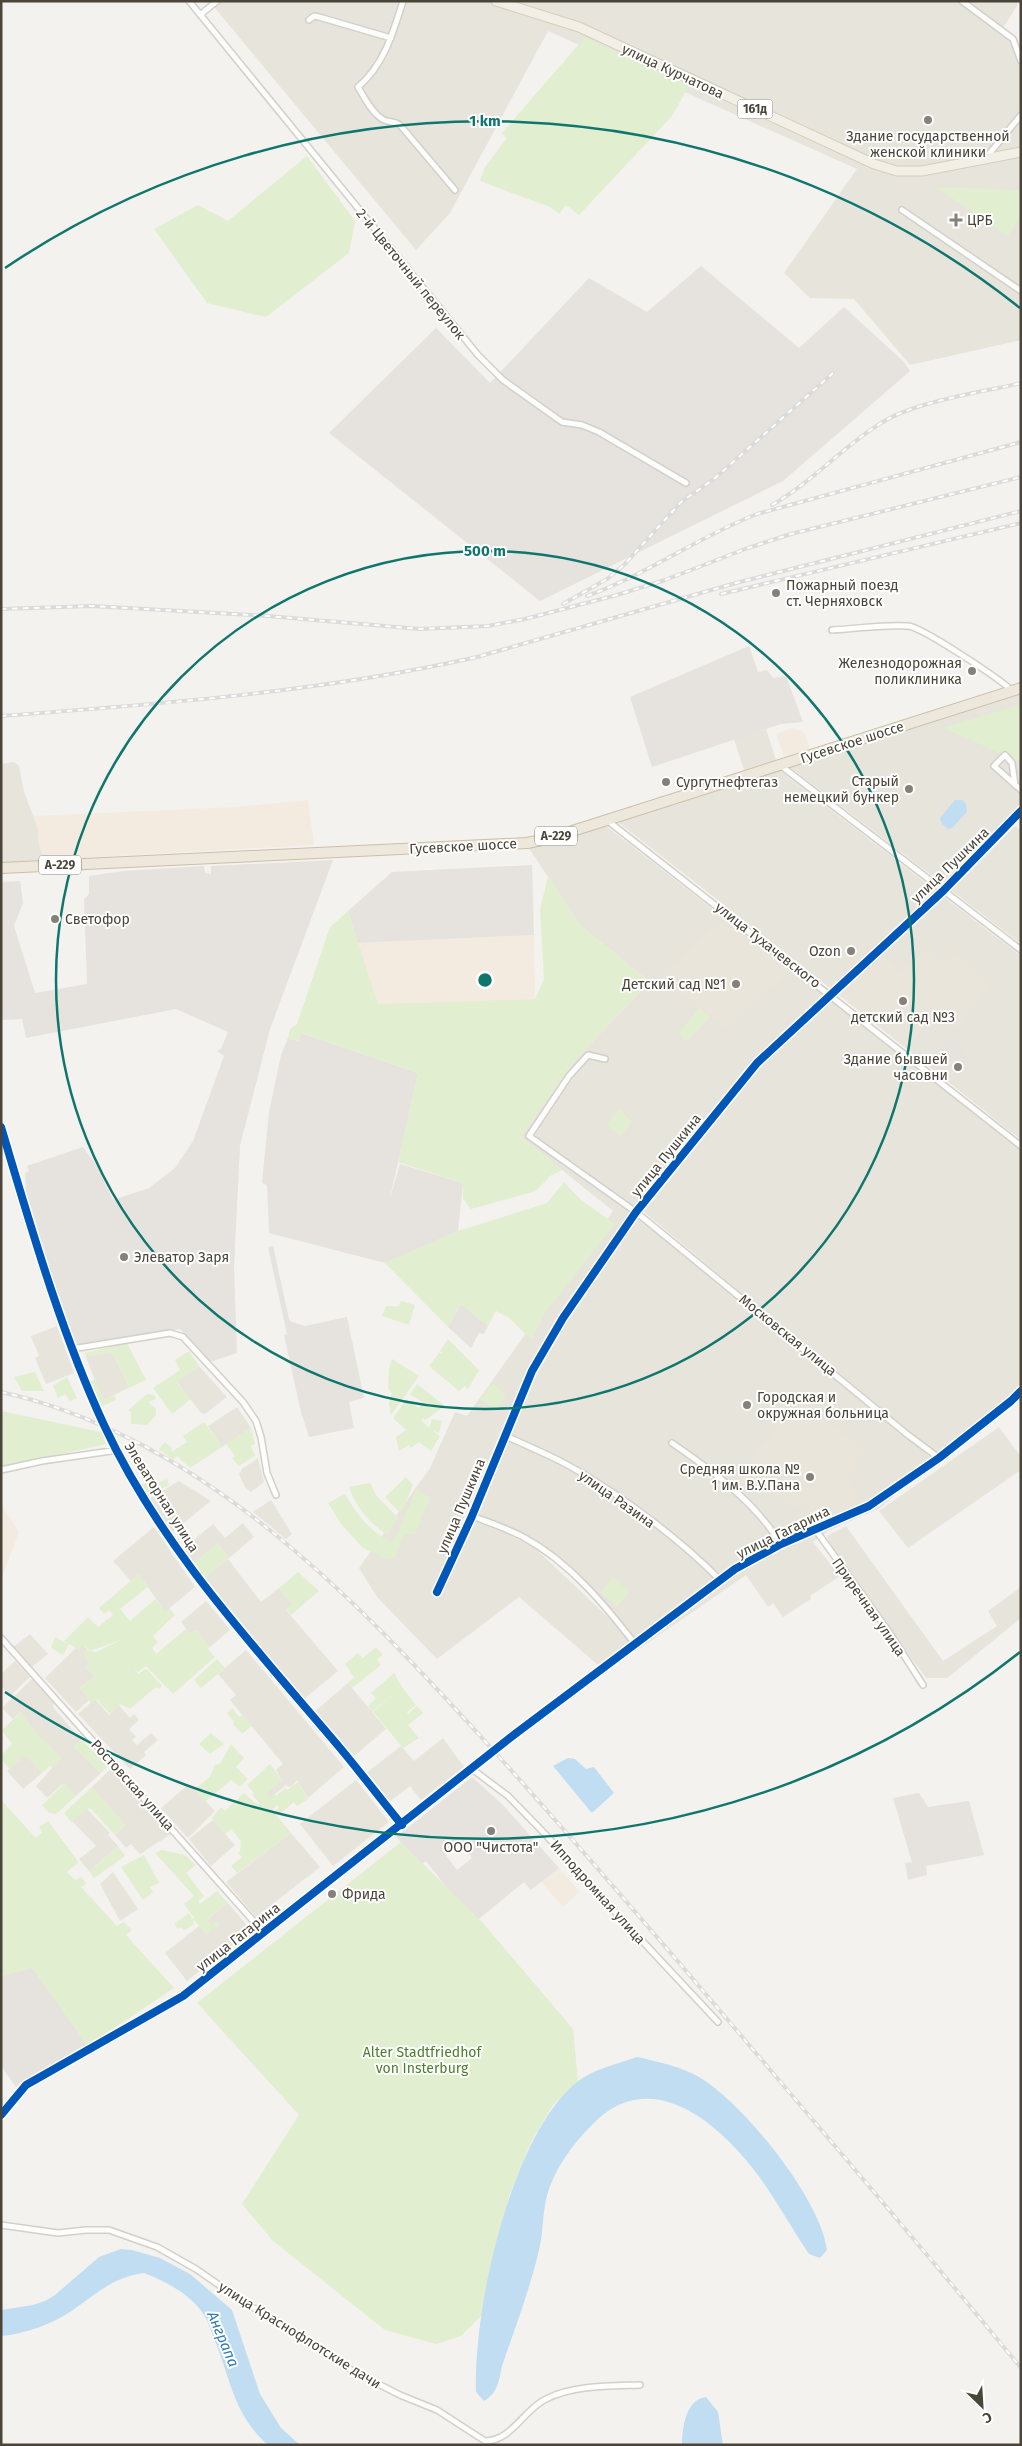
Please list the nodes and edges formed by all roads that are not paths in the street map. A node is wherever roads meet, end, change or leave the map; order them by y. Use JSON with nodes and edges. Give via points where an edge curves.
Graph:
{"nodes":[{"id":1,"x":189,"y":1,"type":"edge"},
{"id":2,"x":217,"y":1,"type":"edge"},
{"id":3,"x":403,"y":1,"type":"edge"},
{"id":4,"x":496,"y":1,"type":"edge"},
{"id":5,"x":962,"y":1,"type":"edge"},
{"id":6,"x":200,"y":15,"type":"junction"},
{"id":7,"x":308,"y":20,"type":"dead end"},
{"id":8,"x":391,"y":38,"type":"junction"},
{"id":9,"x":1021,"y":61,"type":"edge"},
{"id":10,"x":1021,"y":115,"type":"edge"},
{"id":11,"x":1021,"y":152,"type":"edge"},
{"id":12,"x":984,"y":159,"type":"junction"},
{"id":13,"x":455,"y":190,"type":"dead end"},
{"id":14,"x":902,"y":210,"type":"dead end"},
{"id":15,"x":1021,"y":291,"type":"edge"},
{"id":16,"x":686,"y":483,"type":"dead end"},
{"id":17,"x":832,"y":630,"type":"dead end"},
{"id":18,"x":1016,"y":689,"type":"edge"},
{"id":19,"x":780,"y":765,"type":"junction"},
{"id":20,"x":1015,"y":785,"type":"junction"},
{"id":21,"x":1021,"y":790,"type":"edge"},
{"id":22,"x":1021,"y":812,"type":"edge"},
{"id":23,"x":1015,"y":819,"type":"junction"},
{"id":24,"x":607,"y":820,"type":"junction"},
{"id":25,"x":1021,"y":824,"type":"edge"},
{"id":26,"x":1,"y":868,"type":"edge"},
{"id":27,"x":943,"y":890,"type":"junction"},
{"id":28,"x":1021,"y":950,"type":"edge"},
{"id":29,"x":830,"y":994,"type":"junction"},
{"id":30,"x":605,"y":1059,"type":"dead end"},
{"id":31,"x":1,"y":1127,"type":"edge"},
{"id":32,"x":1021,"y":1146,"type":"edge"},
{"id":33,"x":636,"y":1212,"type":"junction"},
{"id":34,"x":72,"y":1349,"type":"junction"},
{"id":35,"x":1021,"y":1391,"type":"edge"},
{"id":36,"x":504,"y":1435,"type":"junction"},
{"id":37,"x":672,"y":1443,"type":"dead end"},
{"id":38,"x":118,"y":1450,"type":"junction"},
{"id":39,"x":939,"y":1458,"type":"junction"},
{"id":40,"x":1,"y":1470,"type":"edge"},
{"id":41,"x":276,"y":1495,"type":"dead end"},
{"id":42,"x":472,"y":1516,"type":"junction"},
{"id":43,"x":815,"y":1529,"type":"junction"},
{"id":44,"x":781,"y":1544,"type":"junction"},
{"id":45,"x":720,"y":1580,"type":"junction"},
{"id":46,"x":437,"y":1592,"type":"dead end"},
{"id":47,"x":1,"y":1638,"type":"edge"},
{"id":48,"x":635,"y":1644,"type":"junction"},
{"id":49,"x":923,"y":1685,"type":"dead end"},
{"id":50,"x":472,"y":1769,"type":"junction"},
{"id":51,"x":402,"y":1825,"type":"junction"},
{"id":52,"x":264,"y":1933,"type":"junction"},
{"id":53,"x":718,"y":2022,"type":"dead end"},
{"id":54,"x":1,"y":2115,"type":"edge"},
{"id":55,"x":1,"y":2225,"type":"edge"},
{"id":56,"x":640,"y":2385,"type":"dead end"}],
"edges":[{"from":1,"to":6,"type":"street","name":"2-й Цветочный переулок"},
{"from":2,"to":6,"type":"street"},
{"from":3,"to":8,"type":"street"},
{"from":4,"to":12,"type":"main road","name":"улица Курчатова","number":"161д","via":[[579,27],[874,164],[897,171],[922,171]]},
{"from":5,"to":9,"type":"street","via":[[1013,40]]},
{"from":6,"to":16,"type":"street","name":"2-й Цветочный переулок","via":[[478,355],[503,380],[562,422],[599,432]]},
{"from":7,"to":8,"type":"street","via":[[319,17]]},
{"from":8,"to":13,"type":"street","via":[[380,63],[358,87],[378,115],[385,121],[400,125]]},
{"from":10,"to":12,"type":"street"},
{"from":11,"to":12,"type":"main road","name":"улица Курчатова","number":"161д"},
{"from":14,"to":15,"type":"street"},
{"from":17,"to":18,"type":"street","via":[[910,626]]},
{"from":18,"to":19,"type":"highway","name":"Гусевское шоссе","number":"А-229"},
{"from":19,"to":24,"type":"highway","name":"Гусевское шоссе","number":"А-229"},
{"from":19,"to":27,"type":"street"},
{"from":20,"to":20,"type":"street","via":[[994,766],[1005,755],[1012,763]]},
{"from":20,"to":21,"type":"street"},
{"from":22,"to":23,"type":"street","name":"улица Пушкина"},
{"from":23,"to":25,"type":"street"},
{"from":23,"to":27,"type":"street","name":"улица Пушкина"},
{"from":24,"to":26,"type":"highway","name":"Гусевское шоссе","number":"А-229","via":[[527,842]]},
{"from":24,"to":29,"type":"street","name":"улица Тухачевского"},
{"from":27,"to":28,"type":"street"},
{"from":27,"to":29,"type":"street","name":"улица Пушкина"},
{"from":29,"to":32,"type":"street","name":"улица Тухачевского"},
{"from":29,"to":33,"type":"street","name":"улица Пушкина","via":[[757,1063]]},
{"from":30,"to":33,"type":"street","name":"Московская улица","via":[[588,1055],[569,1076],[529,1136]]},
{"from":31,"to":34,"type":"street","name":"Элеваторная улица"},
{"from":33,"to":36,"type":"street","name":"улица Пушкина","via":[[562,1318],[532,1371]]},
{"from":33,"to":39,"type":"street","name":"Московская улица"},
{"from":34,"to":38,"type":"street","name":"Элеваторная улица"},
{"from":34,"to":41,"type":"street","via":[[170,1333],[183,1337],[243,1402],[256,1421],[267,1473]]},
{"from":35,"to":39,"type":"street","name":"улица Гагарина"},
{"from":36,"to":42,"type":"street","name":"улица Пушкина"},
{"from":36,"to":45,"type":"street","name":"улица Разина","via":[[561,1461],[594,1482],[701,1561]]},
{"from":37,"to":44,"type":"street","via":[[724,1480],[747,1501],[770,1526]]},
{"from":38,"to":40,"type":"street"},
{"from":38,"to":51,"type":"street","name":"Элеваторная улица","via":[[165,1529],[223,1609]]},
{"from":39,"to":43,"type":"street","name":"улица Гагарина","via":[[869,1506]]},
{"from":42,"to":46,"type":"street","name":"улица Пушкина"},
{"from":42,"to":48,"type":"street","via":[[525,1538],[553,1556],[576,1577]]},
{"from":43,"to":44,"type":"street","name":"улица Гагарина"},
{"from":43,"to":49,"type":"street","name":"Приречная улица"},
{"from":44,"to":45,"type":"street","name":"улица Гагарина"},
{"from":45,"to":48,"type":"street","name":"улица Гагарина"},
{"from":47,"to":52,"type":"street","name":"Ростовская улица"},
{"from":48,"to":50,"type":"street","name":"улица Гагарина","bridge":true},
{"from":50,"to":51,"type":"street","name":"улица Гагарина"},
{"from":50,"to":53,"type":"street","name":"Ипподромная улица","via":[[508,1796],[546,1835]]},
{"from":51,"to":52,"type":"street","name":"улица Гагарина"},
{"from":52,"to":54,"type":"street","name":"улица Гагарина","via":[[183,1996],[26,2085]]},
{"from":55,"to":56,"type":"street","name":"улица Краснофлотские дачи","via":[[58,2233],[109,2230],[157,2248],[196,2269],[353,2371],[437,2410],[484,2442],[500,2439],[547,2398],[581,2389]]}]}
